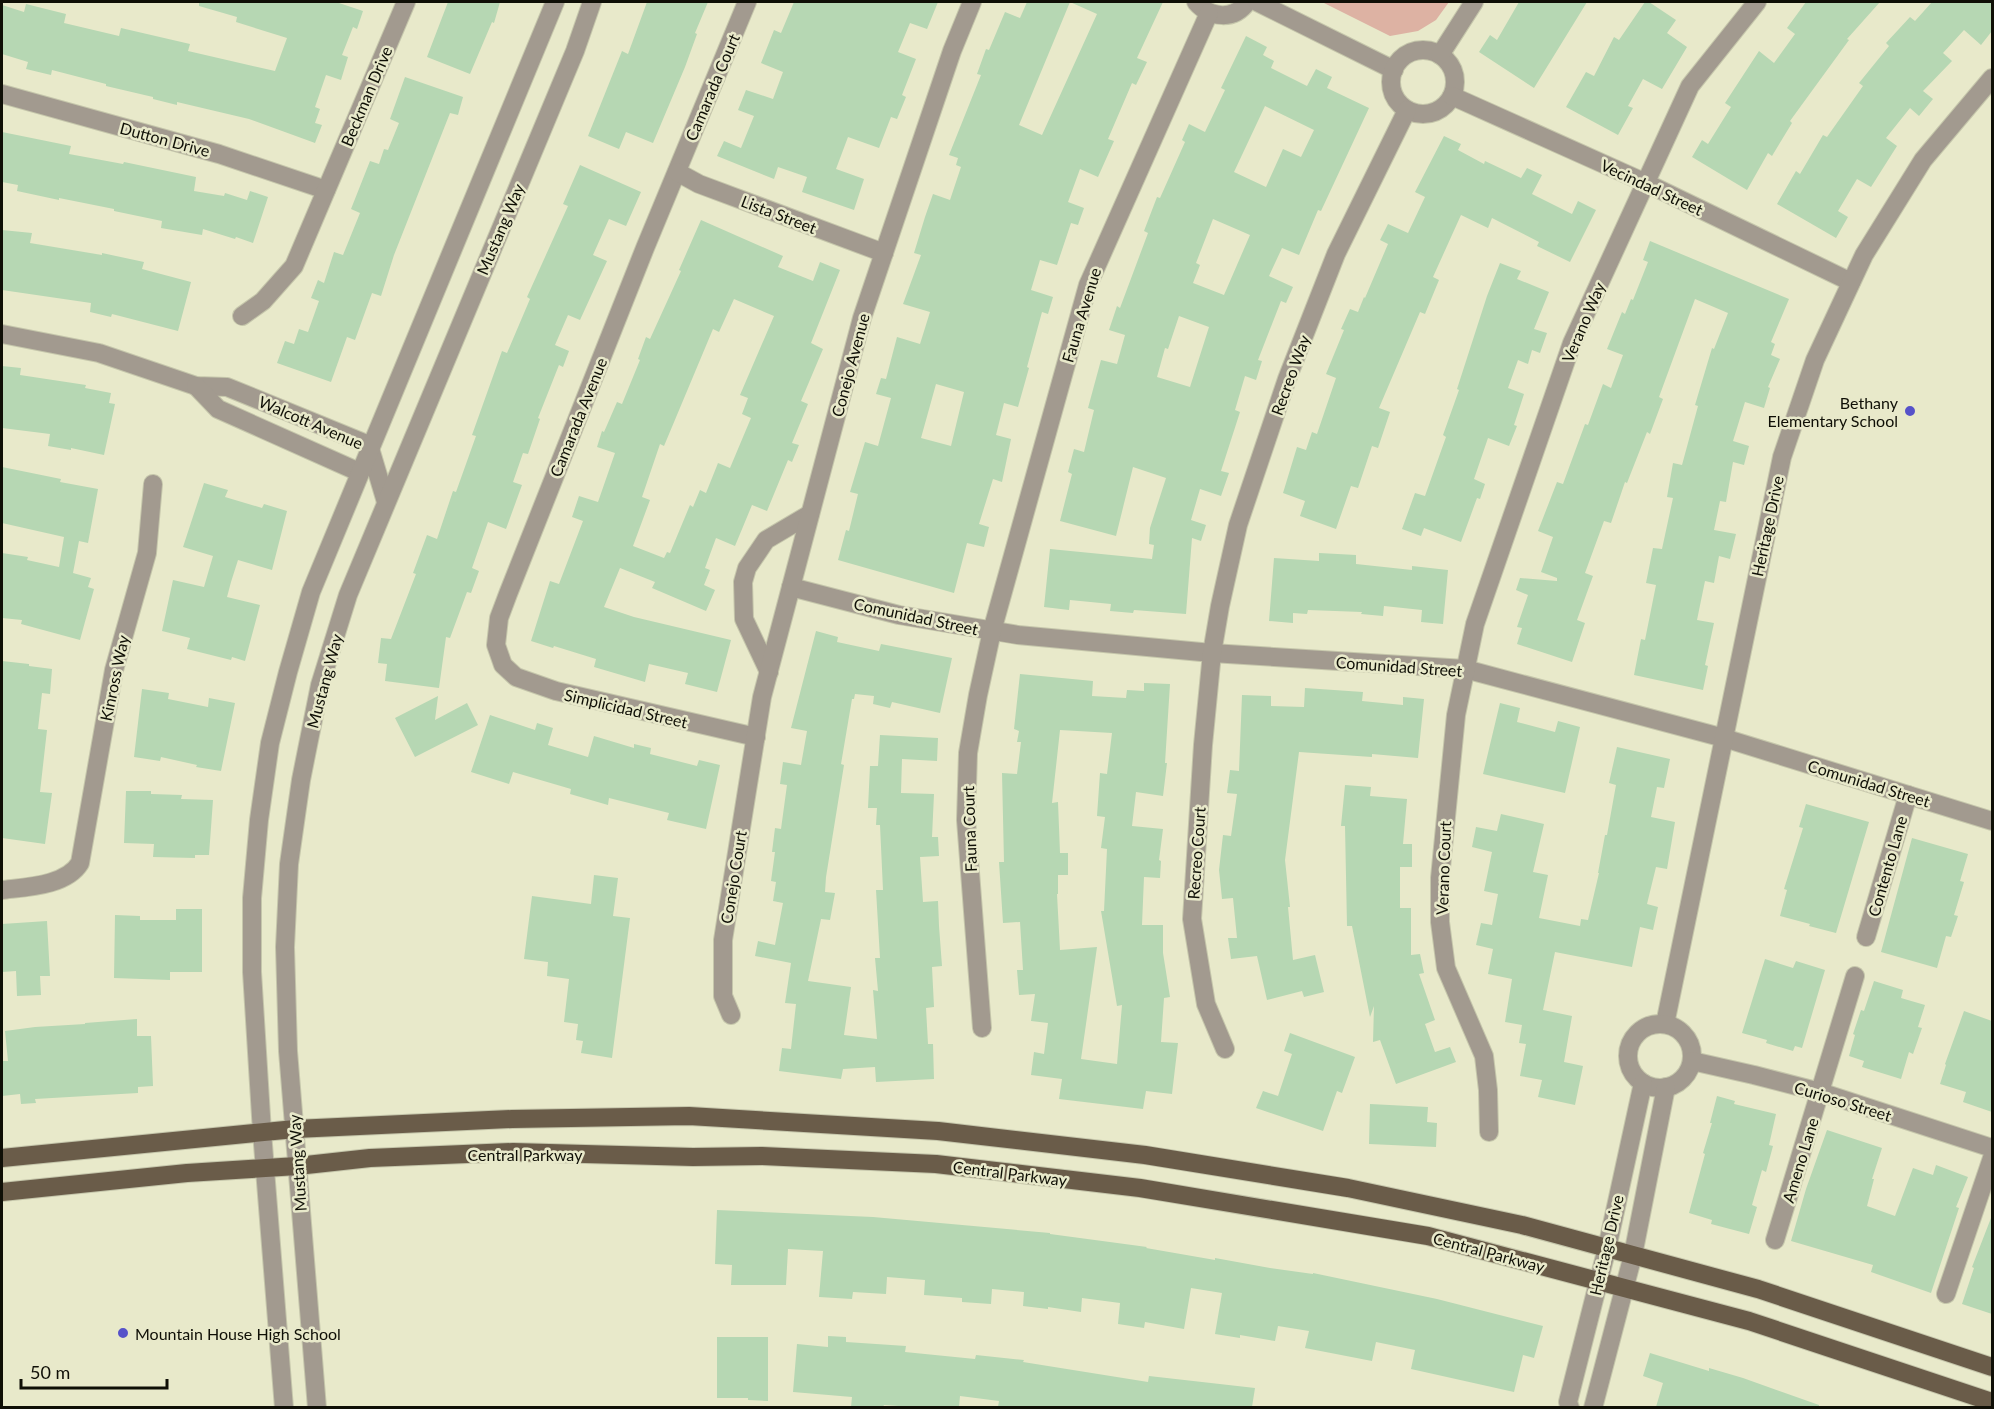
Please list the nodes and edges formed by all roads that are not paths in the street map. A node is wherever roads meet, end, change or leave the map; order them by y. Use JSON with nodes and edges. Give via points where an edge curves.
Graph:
{"nodes":[{"id":1,"x":406,"y":2,"type":"edge"},
{"id":2,"x":555,"y":2,"type":"edge"},
{"id":3,"x":592,"y":2,"type":"edge"},
{"id":4,"x":747,"y":2,"type":"edge"},
{"id":5,"x":972,"y":2,"type":"edge"},
{"id":6,"x":1247,"y":2,"type":"edge"},
{"id":7,"x":1257,"y":2,"type":"edge"},
{"id":8,"x":1474,"y":2,"type":"edge"},
{"id":9,"x":1757,"y":2,"type":"edge"},
{"id":10,"x":1203,"y":7,"type":"edge"},
{"id":11,"x":1440,"y":55,"type":"junction"},
{"id":12,"x":1394,"y":69,"type":"junction"},
{"id":13,"x":1992,"y":78,"type":"edge"},
{"id":14,"x":2,"y":94,"type":"edge"},
{"id":15,"x":1452,"y":96,"type":"junction"},
{"id":16,"x":1407,"y":110,"type":"junction"},
{"id":17,"x":677,"y":172,"type":"junction"},
{"id":18,"x":1646,"y":183,"type":"junction"},
{"id":19,"x":326,"y":190,"type":"junction"},
{"id":20,"x":884,"y":253,"type":"junction"},
{"id":21,"x":1851,"y":282,"type":"junction"},
{"id":22,"x":242,"y":316,"type":"dead end"},
{"id":23,"x":2,"y":334,"type":"edge"},
{"id":24,"x":196,"y":386,"type":"junction"},
{"id":25,"x":370,"y":446,"type":"junction"},
{"id":26,"x":359,"y":472,"type":"junction"},
{"id":27,"x":153,"y":484,"type":"dead end"},
{"id":28,"x":386,"y":502,"type":"junction"},
{"id":29,"x":810,"y":514,"type":"junction"},
{"id":30,"x":791,"y":587,"type":"junction"},
{"id":31,"x":992,"y":631,"type":"junction"},
{"id":32,"x":1212,"y":653,"type":"junction"},
{"id":33,"x":503,"y":665,"type":"joint"},
{"id":34,"x":1465,"y":669,"type":"junction"},
{"id":35,"x":769,"y":672,"type":"junction"},
{"id":36,"x":756,"y":737,"type":"junction"},
{"id":37,"x":1724,"y":738,"type":"junction"},
{"id":38,"x":1908,"y":795,"type":"junction"},
{"id":39,"x":1992,"y":821,"type":"edge"},
{"id":40,"x":2,"y":890,"type":"edge"},
{"id":41,"x":1866,"y":937,"type":"dead end"},
{"id":42,"x":1854,"y":976,"type":"dead end"},
{"id":43,"x":731,"y":1015,"type":"dead end"},
{"id":44,"x":1665,"y":1024,"type":"junction"},
{"id":45,"x":982,"y":1028,"type":"dead end"},
{"id":46,"x":1225,"y":1049,"type":"dead end"},
{"id":47,"x":1692,"y":1061,"type":"junction"},
{"id":48,"x":1643,"y":1083,"type":"junction"},
{"id":49,"x":1666,"y":1087,"type":"junction"},
{"id":50,"x":1820,"y":1092,"type":"junction"},
{"id":51,"x":295,"y":1129,"type":"junction"},
{"id":52,"x":262,"y":1132,"type":"junction"},
{"id":53,"x":1489,"y":1132,"type":"dead end"},
{"id":54,"x":1992,"y":1148,"type":"edge"},
{"id":55,"x":2,"y":1158,"type":"edge"},
{"id":56,"x":1992,"y":1158,"type":"edge"},
{"id":57,"x":297,"y":1166,"type":"junction"},
{"id":58,"x":265,"y":1168,"type":"junction"},
{"id":59,"x":2,"y":1192,"type":"edge"},
{"id":60,"x":1775,"y":1240,"type":"dead end"},
{"id":61,"x":1607,"y":1248,"type":"junction"},
{"id":62,"x":1633,"y":1255,"type":"junction"},
{"id":63,"x":1598,"y":1282,"type":"junction"},
{"id":64,"x":1624,"y":1289,"type":"junction"},
{"id":65,"x":1946,"y":1294,"type":"dead end"},
{"id":66,"x":1992,"y":1367,"type":"edge"},
{"id":67,"x":1992,"y":1402,"type":"edge"},
{"id":68,"x":284,"y":1407,"type":"edge"},
{"id":69,"x":317,"y":1407,"type":"edge"},
{"id":70,"x":1570,"y":1407,"type":"edge"},
{"id":71,"x":1593,"y":1407,"type":"edge"}],
"edges":[{"from":1,"to":19,"type":"street","name":"Beckman Drive"},
{"from":2,"to":25,"type":"street","name":"Mustang Way"},
{"from":3,"to":28,"type":"street","name":"Mustang Way"},
{"from":4,"to":17,"type":"street","name":"Camarada Court"},
{"from":5,"to":20,"type":"street","name":"Conejo Avenue"},
{"from":6,"to":10,"type":"street","via":[[1228,15],[1218,15]]},
{"from":7,"to":12,"type":"street"},
{"from":8,"to":11,"type":"street"},
{"from":9,"to":18,"type":"street","name":"Verano Way","via":[[1690,86]]},
{"from":10,"to":31,"type":"street","name":"Fauna Avenue","via":[[1088,285]]},
{"from":11,"to":12,"type":"street","via":[[1430,51],[1408,54]]},
{"from":11,"to":15,"type":"street","via":[[1452,69]]},
{"from":12,"to":16,"type":"street","via":[[1392,88]]},
{"from":13,"to":21,"type":"street","name":"Heritage Drive","via":[[1923,160]]},
{"from":14,"to":19,"type":"street","name":"Dutton Drive","via":[[219,154]]},
{"from":15,"to":16,"type":"street","via":[[1438,111],[1417,114]]},
{"from":15,"to":18,"type":"street","name":"Vecindad Street"},
{"from":16,"to":32,"type":"street","name":"Recreo Way","via":[[1335,254],[1287,379],[1238,525]]},
{"from":17,"to":20,"type":"street","name":"Lista Street","via":[[699,184]]},
{"from":17,"to":33,"type":"street","name":"Camarada Avenue","via":[[499,618],[496,645]]},
{"from":18,"to":21,"type":"street","name":"Vecindad Street"},
{"from":18,"to":34,"type":"street","name":"Verano Way","via":[[1572,343],[1474,624]]},
{"from":19,"to":22,"type":"street","name":"Beckman Drive","via":[[294,266],[262,301]]},
{"from":20,"to":29,"type":"street","name":"Conejo Avenue","via":[[862,318]]},
{"from":21,"to":37,"type":"street","name":"Heritage Drive","via":[[1815,360],[1782,457]]},
{"from":23,"to":24,"type":"street","name":"Walcott Avenue","via":[[99,353]]},
{"from":24,"to":25,"type":"street","name":"Walcott Avenue","via":[[227,387]]},
{"from":24,"to":26,"type":"street","name":"Walcott Avenue","via":[[218,409]]},
{"from":25,"to":26,"type":"street","name":"Mustang Way"},
{"from":25,"to":28,"type":"street","name":"Walcott Avenue"},
{"from":26,"to":52,"type":"street","name":"Mustang Way","via":[[311,592],[288,672],[259,820],[252,898],[252,972]]},
{"from":27,"to":40,"type":"street","name":"Kinross Way","via":[[147,553],[114,670],[80,863],[75,871],[52,882]]},
{"from":28,"to":51,"type":"street","name":"Mustang Way","via":[[348,595],[320,685],[301,780],[285,947]]},
{"from":29,"to":30,"type":"street","name":"Conejo Avenue"},
{"from":29,"to":35,"type":"street","via":[[766,540],[747,568],[743,582],[744,619]]},
{"from":30,"to":31,"type":"street","name":"Comunidad Street","via":[[899,615]]},
{"from":30,"to":35,"type":"street","name":"Conejo Avenue"},
{"from":31,"to":32,"type":"street","name":"Comunidad Street"},
{"from":31,"to":45,"type":"street","name":"Fauna Court","via":[[968,753],[966,820]]},
{"from":32,"to":34,"type":"street","name":"Comunidad Street"},
{"from":32,"to":46,"type":"street","name":"Recreo Court","via":[[1192,919],[1206,1004]]},
{"from":33,"to":36,"type":"street","name":"Simplicidad Street","via":[[516,677],[556,691]]},
{"from":34,"to":37,"type":"street","name":"Comunidad Street"},
{"from":34,"to":53,"type":"street","name":"Verano Court","via":[[1447,791],[1440,922],[1446,968],[1484,1056]]},
{"from":35,"to":36,"type":"street","name":"Conejo Avenue"},
{"from":36,"to":43,"type":"street","name":"Conejo Court","via":[[723,939],[723,996]]},
{"from":37,"to":38,"type":"street","name":"Comunidad Street"},
{"from":37,"to":44,"type":"street","name":"Heritage Drive"},
{"from":38,"to":39,"type":"street","name":"Comunidad Street"},
{"from":38,"to":41,"type":"street","name":"Contento Lane"},
{"from":42,"to":50,"type":"street","name":"Ameno Lane"},
{"from":44,"to":47,"type":"street","via":[[1683,1033],[1689,1041]]},
{"from":44,"to":48,"type":"street","via":[[1644,1028],[1630,1045],[1630,1067]]},
{"from":47,"to":49,"type":"street","via":[[1686,1075]]},
{"from":47,"to":50,"type":"street","name":"Curioso Street"},
{"from":48,"to":49,"type":"street"},
{"from":48,"to":61,"type":"street","name":"Heritage Drive"},
{"from":49,"to":62,"type":"street","name":"Heritage Drive"},
{"from":50,"to":54,"type":"street","name":"Curioso Street"},
{"from":50,"to":60,"type":"street","name":"Ameno Lane"},
{"from":51,"to":52,"type":"main road","name":"Central Parkway"},
{"from":51,"to":57,"type":"street","name":"Mustang Way"},
{"from":51,"to":61,"type":"main road","name":"Central Parkway","via":[[689,1116],[938,1131],[1145,1155],[1348,1188]]},
{"from":52,"to":55,"type":"main road","name":"Central Parkway"},
{"from":52,"to":58,"type":"street","name":"Mustang Way"},
{"from":56,"to":65,"type":"street"},
{"from":57,"to":58,"type":"main road","name":"Central Parkway"},
{"from":57,"to":63,"type":"main road","name":"Central Parkway","via":[[370,1158],[513,1152],[762,1156],[936,1164],[1140,1188],[1428,1236]]},
{"from":57,"to":69,"type":"street","name":"Mustang Way"},
{"from":58,"to":59,"type":"main road","name":"Central Parkway"},
{"from":58,"to":68,"type":"street","name":"Mustang Way"},
{"from":61,"to":62,"type":"main road","name":"Central Parkway"},
{"from":61,"to":63,"type":"street","name":"Heritage Drive"},
{"from":62,"to":64,"type":"street","name":"Heritage Drive"},
{"from":62,"to":66,"type":"main road","name":"Central Parkway","via":[[1758,1289]]},
{"from":63,"to":64,"type":"main road","name":"Central Parkway"},
{"from":63,"to":70,"type":"street","name":"Heritage Drive","via":[[1568,1402]]},
{"from":64,"to":67,"type":"main road","name":"Central Parkway","via":[[1749,1321]]},
{"from":64,"to":71,"type":"street","name":"Heritage Drive"}]}
